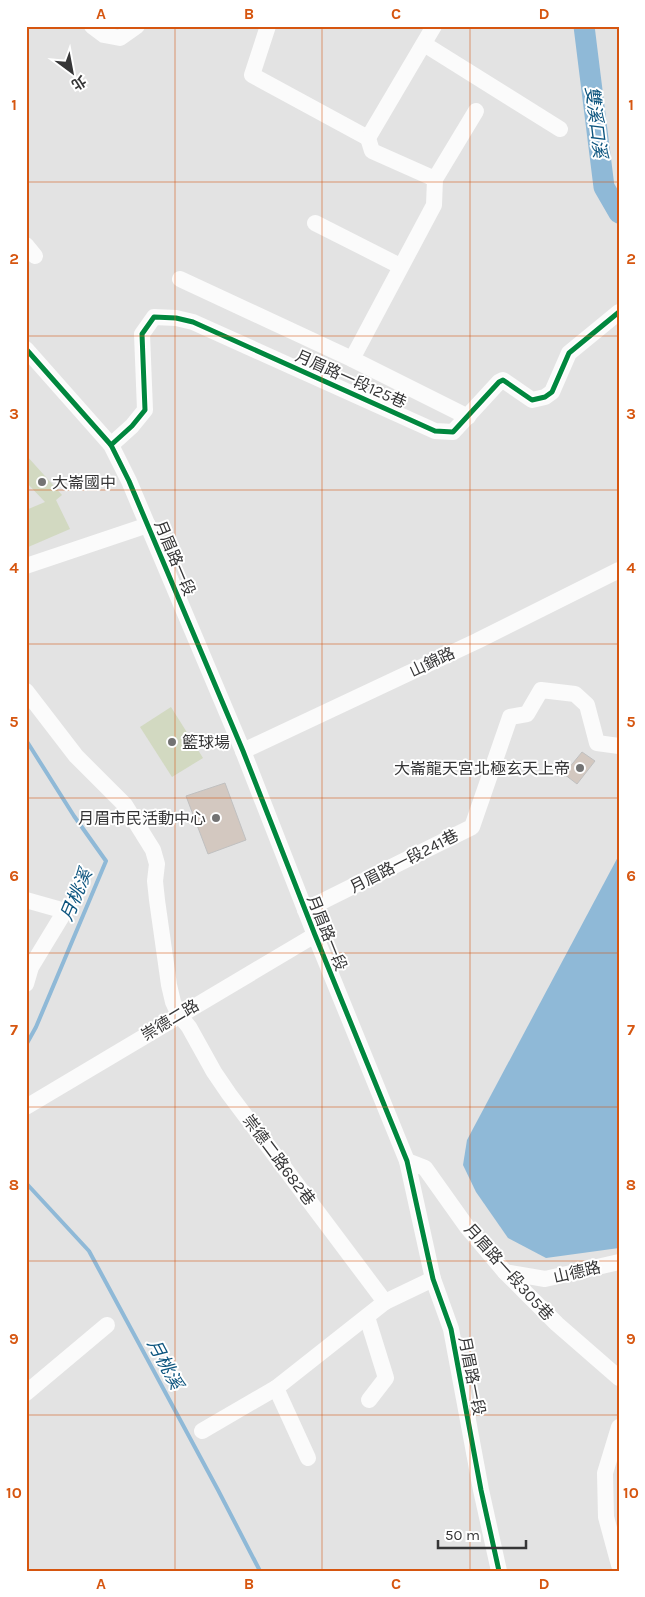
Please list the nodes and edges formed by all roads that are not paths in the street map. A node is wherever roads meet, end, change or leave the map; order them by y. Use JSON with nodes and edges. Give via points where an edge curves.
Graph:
{"nodes":[{"id":1,"x":92,"y":26,"type":"edge"},
{"id":2,"x":137,"y":26,"type":"edge"},
{"id":3,"x":268,"y":26,"type":"edge"},
{"id":4,"x":434,"y":26,"type":"edge"},
{"id":5,"x":424,"y":44,"type":"junction"},
{"id":6,"x":476,"y":111,"type":"dead end"},
{"id":7,"x":560,"y":130,"type":"dead end"},
{"id":8,"x":368,"y":138,"type":"junction"},
{"id":9,"x":436,"y":179,"type":"junction"},
{"id":10,"x":315,"y":223,"type":"dead end"},
{"id":11,"x":400,"y":266,"type":"junction"},
{"id":12,"x":180,"y":279,"type":"dead end"},
{"id":13,"x":619,"y":312,"type":"edge"},
{"id":14,"x":26,"y":349,"type":"edge"},
{"id":15,"x":352,"y":358,"type":"junction"},
{"id":16,"x":468,"y":417,"type":"junction"},
{"id":17,"x":111,"y":445,"type":"junction"},
{"id":18,"x":148,"y":526,"type":"junction"},
{"id":19,"x":26,"y":566,"type":"edge"},
{"id":20,"x":619,"y":570,"type":"edge"},
{"id":21,"x":26,"y":691,"type":"edge"},
{"id":22,"x":619,"y":746,"type":"edge"},
{"id":23,"x":243,"y":751,"type":"junction"},
{"id":24,"x":26,"y":900,"type":"edge"},
{"id":25,"x":305,"y":910,"type":"junction"},
{"id":26,"x":314,"y":935,"type":"junction"},
{"id":27,"x":26,"y":984,"type":"edge"},
{"id":28,"x":179,"y":1015,"type":"junction"},
{"id":29,"x":26,"y":1107,"type":"edge"},
{"id":30,"x":407,"y":1161,"type":"junction"},
{"id":31,"x":619,"y":1262,"type":"edge"},
{"id":32,"x":505,"y":1272,"type":"junction"},
{"id":33,"x":433,"y":1279,"type":"junction"},
{"id":34,"x":386,"y":1302,"type":"junction"},
{"id":35,"x":367,"y":1317,"type":"junction"},
{"id":36,"x":107,"y":1325,"type":"dead end"},
{"id":37,"x":619,"y":1378,"type":"edge"},
{"id":38,"x":276,"y":1388,"type":"junction"},
{"id":39,"x":26,"y":1393,"type":"edge"},
{"id":40,"x":369,"y":1400,"type":"dead end"},
{"id":41,"x":619,"y":1427,"type":"edge"},
{"id":42,"x":202,"y":1431,"type":"dead end"},
{"id":43,"x":308,"y":1458,"type":"dead end"},
{"id":44,"x":619,"y":1565,"type":"edge"},
{"id":45,"x":499,"y":1571,"type":"edge"}],
"edges":[{"from":1,"to":2,"type":"street","via":[[104,35],[120,38]]},
{"from":3,"to":8,"type":"street","via":[[252,75]]},
{"from":4,"to":5,"type":"street"},
{"from":5,"to":7,"type":"street"},
{"from":5,"to":8,"type":"street"},
{"from":6,"to":9,"type":"street"},
{"from":8,"to":9,"type":"street","via":[[372,151]]},
{"from":9,"to":11,"type":"street","via":[[434,205]]},
{"from":10,"to":11,"type":"street"},
{"from":11,"to":15,"type":"street"},
{"from":12,"to":15,"type":"street"},
{"from":13,"to":16,"type":"street","name":"月眉路一段125巷","via":[[569,353],[552,392],[546,397],[532,400],[503,380]]},
{"from":14,"to":17,"type":"street","name":"月眉路一段"},
{"from":15,"to":16,"type":"street"},
{"from":16,"to":17,"type":"street","name":"月眉路一段125巷","via":[[453,432],[435,431],[193,322],[154,317],[142,334],[145,410]]},
{"from":17,"to":18,"type":"street","name":"月眉路一段"},
{"from":18,"to":19,"type":"street"},
{"from":18,"to":23,"type":"street","name":"月眉路一段"},
{"from":20,"to":23,"type":"street","name":"山錦路"},
{"from":21,"to":28,"type":"street","name":"崇德二路682巷","via":[[76,756],[124,804],[153,850],[169,985]]},
{"from":22,"to":25,"type":"street","name":"月眉路一段241巷","via":[[597,744],[587,705],[575,694],[541,690],[527,714],[510,717],[472,827]]},
{"from":23,"to":25,"type":"street","name":"月眉路一段"},
{"from":24,"to":27,"type":"street","via":[[65,911],[32,967]]},
{"from":25,"to":26,"type":"street","name":"月眉路一段"},
{"from":26,"to":28,"type":"street","name":"崇德二路"},
{"from":26,"to":30,"type":"street","name":"月眉路一段"},
{"from":28,"to":29,"type":"street","name":"崇德二路"},
{"from":28,"to":34,"type":"street","name":"崇德二路682巷","via":[[229,1094]]},
{"from":30,"to":32,"type":"street","name":"月眉路一段305巷","via":[[425,1168],[467,1227]]},
{"from":30,"to":33,"type":"street","name":"月眉路一段"},
{"from":31,"to":32,"type":"street","name":"山德路","via":[[545,1279]]},
{"from":32,"to":37,"type":"street","name":"月眉路一段305巷","via":[[557,1324]]},
{"from":33,"to":34,"type":"street"},
{"from":33,"to":45,"type":"street","name":"月眉路一段","via":[[451,1329]]},
{"from":34,"to":35,"type":"street"},
{"from":35,"to":38,"type":"street"},
{"from":35,"to":40,"type":"street","via":[[386,1378]]},
{"from":36,"to":39,"type":"street"},
{"from":38,"to":42,"type":"street"},
{"from":38,"to":43,"type":"street"},
{"from":41,"to":44,"type":"street","via":[[605,1473],[606,1517]]}]}
